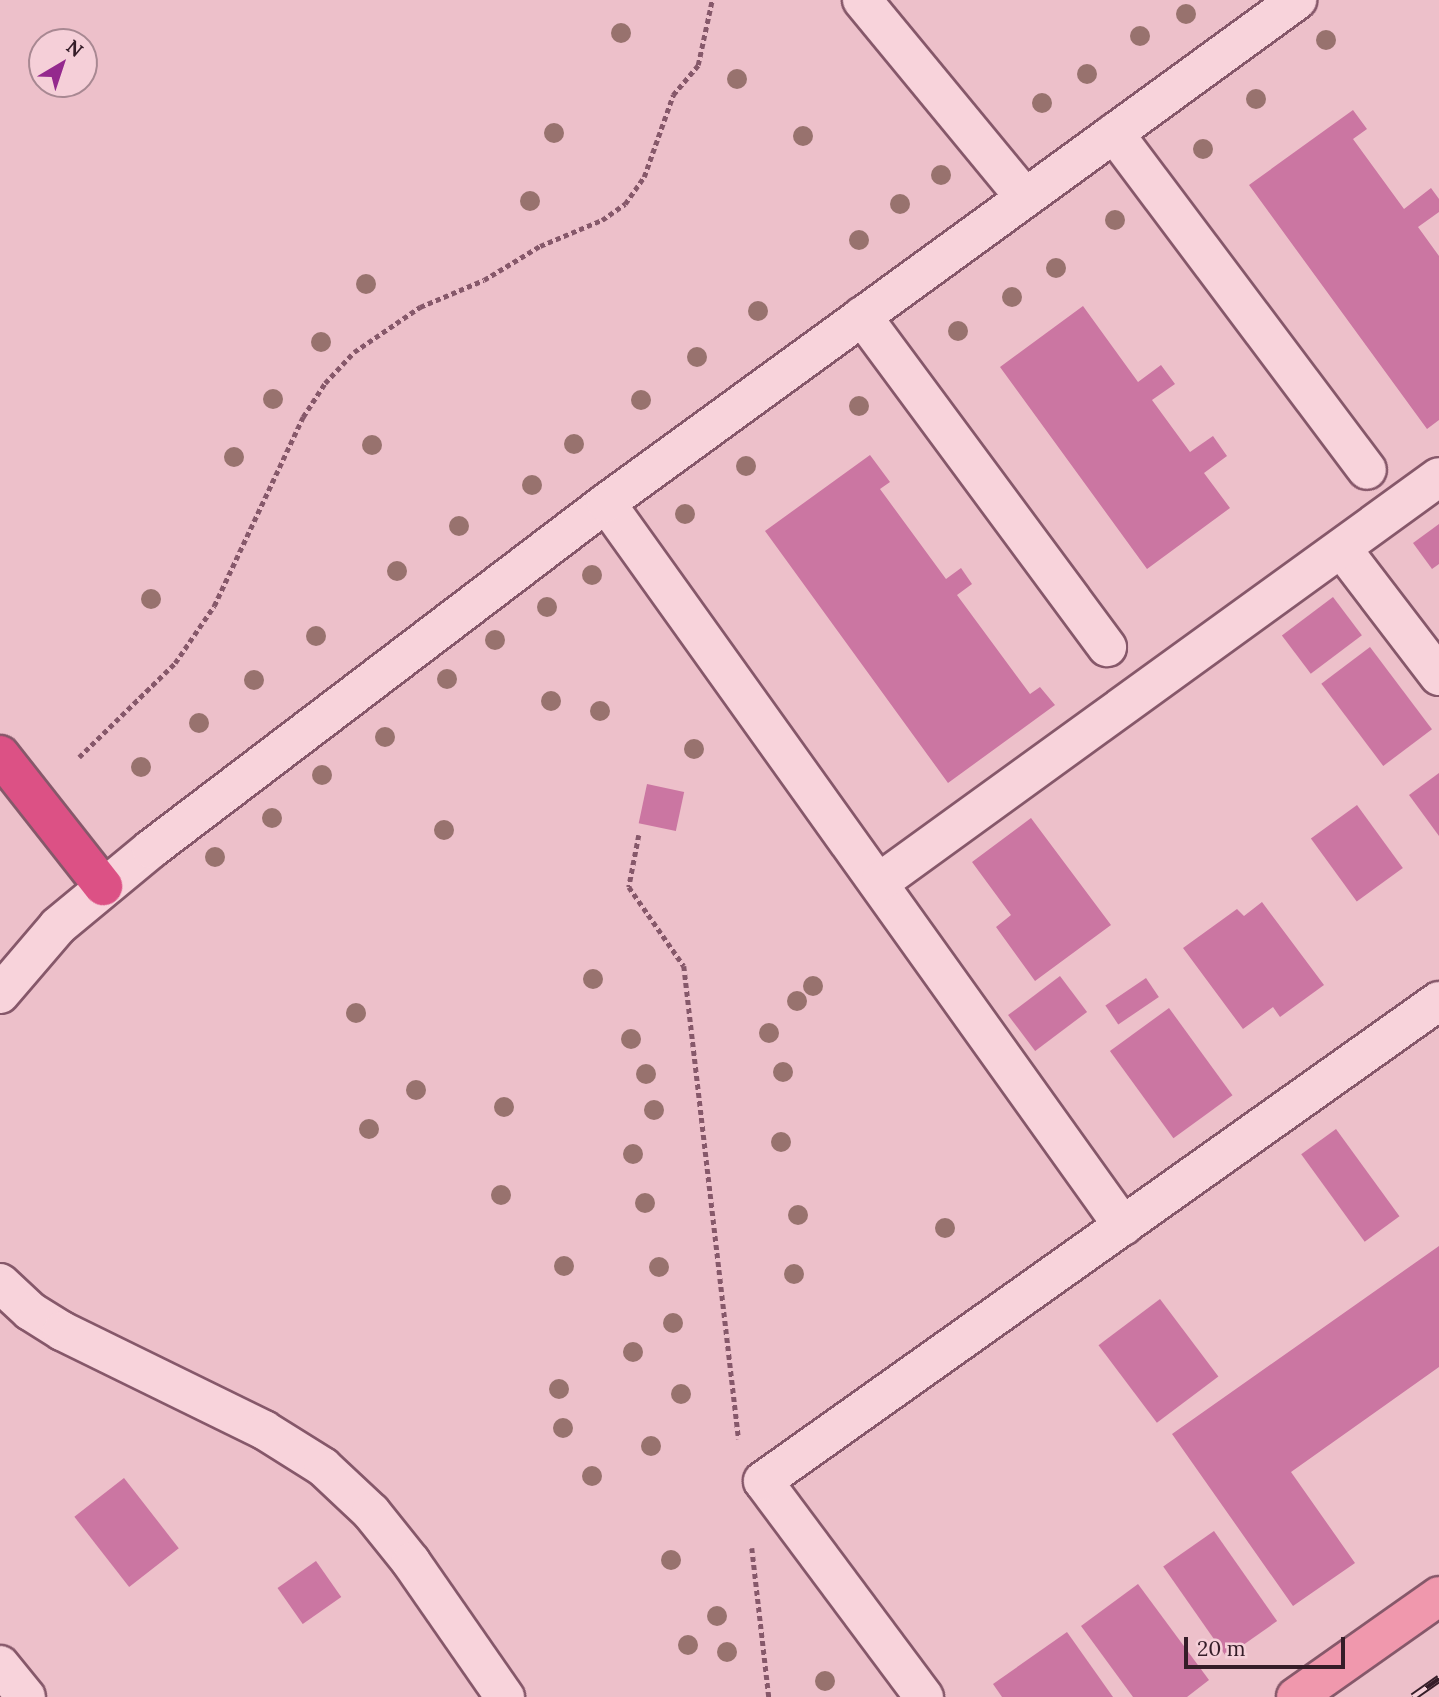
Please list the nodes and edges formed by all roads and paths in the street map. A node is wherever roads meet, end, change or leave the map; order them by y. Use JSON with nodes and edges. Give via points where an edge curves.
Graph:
{"nodes":[{"id":1,"x":712,"y":0,"type":"edge"},
{"id":2,"x":862,"y":0,"type":"edge"},
{"id":3,"x":1297,"y":0,"type":"edge"},
{"id":4,"x":1114,"y":133,"type":"junction"},
{"id":5,"x":1025,"y":198,"type":"junction"},
{"id":6,"x":862,"y":316,"type":"junction"},
{"id":7,"x":1367,"y":470,"type":"dead end"},
{"id":8,"x":1439,"y":477,"type":"edge"},
{"id":9,"x":606,"y":503,"type":"junction"},
{"id":10,"x":1342,"y":549,"type":"junction"},
{"id":11,"x":1107,"y":647,"type":"dead end"},
{"id":12,"x":1439,"y":676,"type":"edge"},
{"id":13,"x":0,"y":755,"type":"edge"},
{"id":14,"x":79,"y":757,"type":"dead end"},
{"id":15,"x":639,"y":835,"type":"dead end"},
{"id":16,"x":880,"y":882,"type":"junction"},
{"id":17,"x":103,"y":886,"type":"junction"},
{"id":18,"x":0,"y":994,"type":"edge"},
{"id":19,"x":1439,"y":1001,"type":"edge"},
{"id":20,"x":1123,"y":1226,"type":"junction"},
{"id":21,"x":0,"y":1283,"type":"edge"},
{"id":22,"x":740,"y":1449,"type":"dead end"},
{"id":23,"x":752,"y":1545,"type":"dead end"},
{"id":24,"x":1439,"y":1596,"type":"edge"},
{"id":25,"x":0,"y":1665,"type":"edge"},
{"id":26,"x":26,"y":1697,"type":"edge"},
{"id":27,"x":505,"y":1697,"type":"edge"},
{"id":28,"x":769,"y":1697,"type":"edge"},
{"id":29,"x":924,"y":1697,"type":"edge"},
{"id":30,"x":1296,"y":1697,"type":"edge"}],
"edges":[{"from":1,"to":14,"type":"path","via":[[698,65],[673,95],[643,177],[625,204],[484,280],[420,307],[354,352],[325,383],[303,417],[214,606],[175,663]]},
{"from":2,"to":5,"type":"street"},
{"from":3,"to":4,"type":"street"},
{"from":4,"to":5,"type":"street"},
{"from":4,"to":7,"type":"street"},
{"from":5,"to":6,"type":"street"},
{"from":6,"to":9,"type":"street"},
{"from":6,"to":11,"type":"street"},
{"from":8,"to":10,"type":"street"},
{"from":9,"to":16,"type":"street"},
{"from":9,"to":17,"type":"street"},
{"from":10,"to":12,"type":"street"},
{"from":10,"to":16,"type":"street"},
{"from":13,"to":17,"type":"highway"},
{"from":15,"to":22,"type":"path","via":[[629,887],[684,966]]},
{"from":16,"to":20,"type":"street"},
{"from":17,"to":18,"type":"street","via":[[58,926]]},
{"from":19,"to":20,"type":"street"},
{"from":20,"to":29,"type":"street","via":[[763,1481]]},
{"from":21,"to":27,"type":"street","via":[[30,1311],[62,1331],[264,1430],[323,1467],[371,1512],[411,1562]]},
{"from":23,"to":28,"type":"path"},
{"from":24,"to":30,"type":"main road"},
{"from":25,"to":26,"type":"street"}]}
